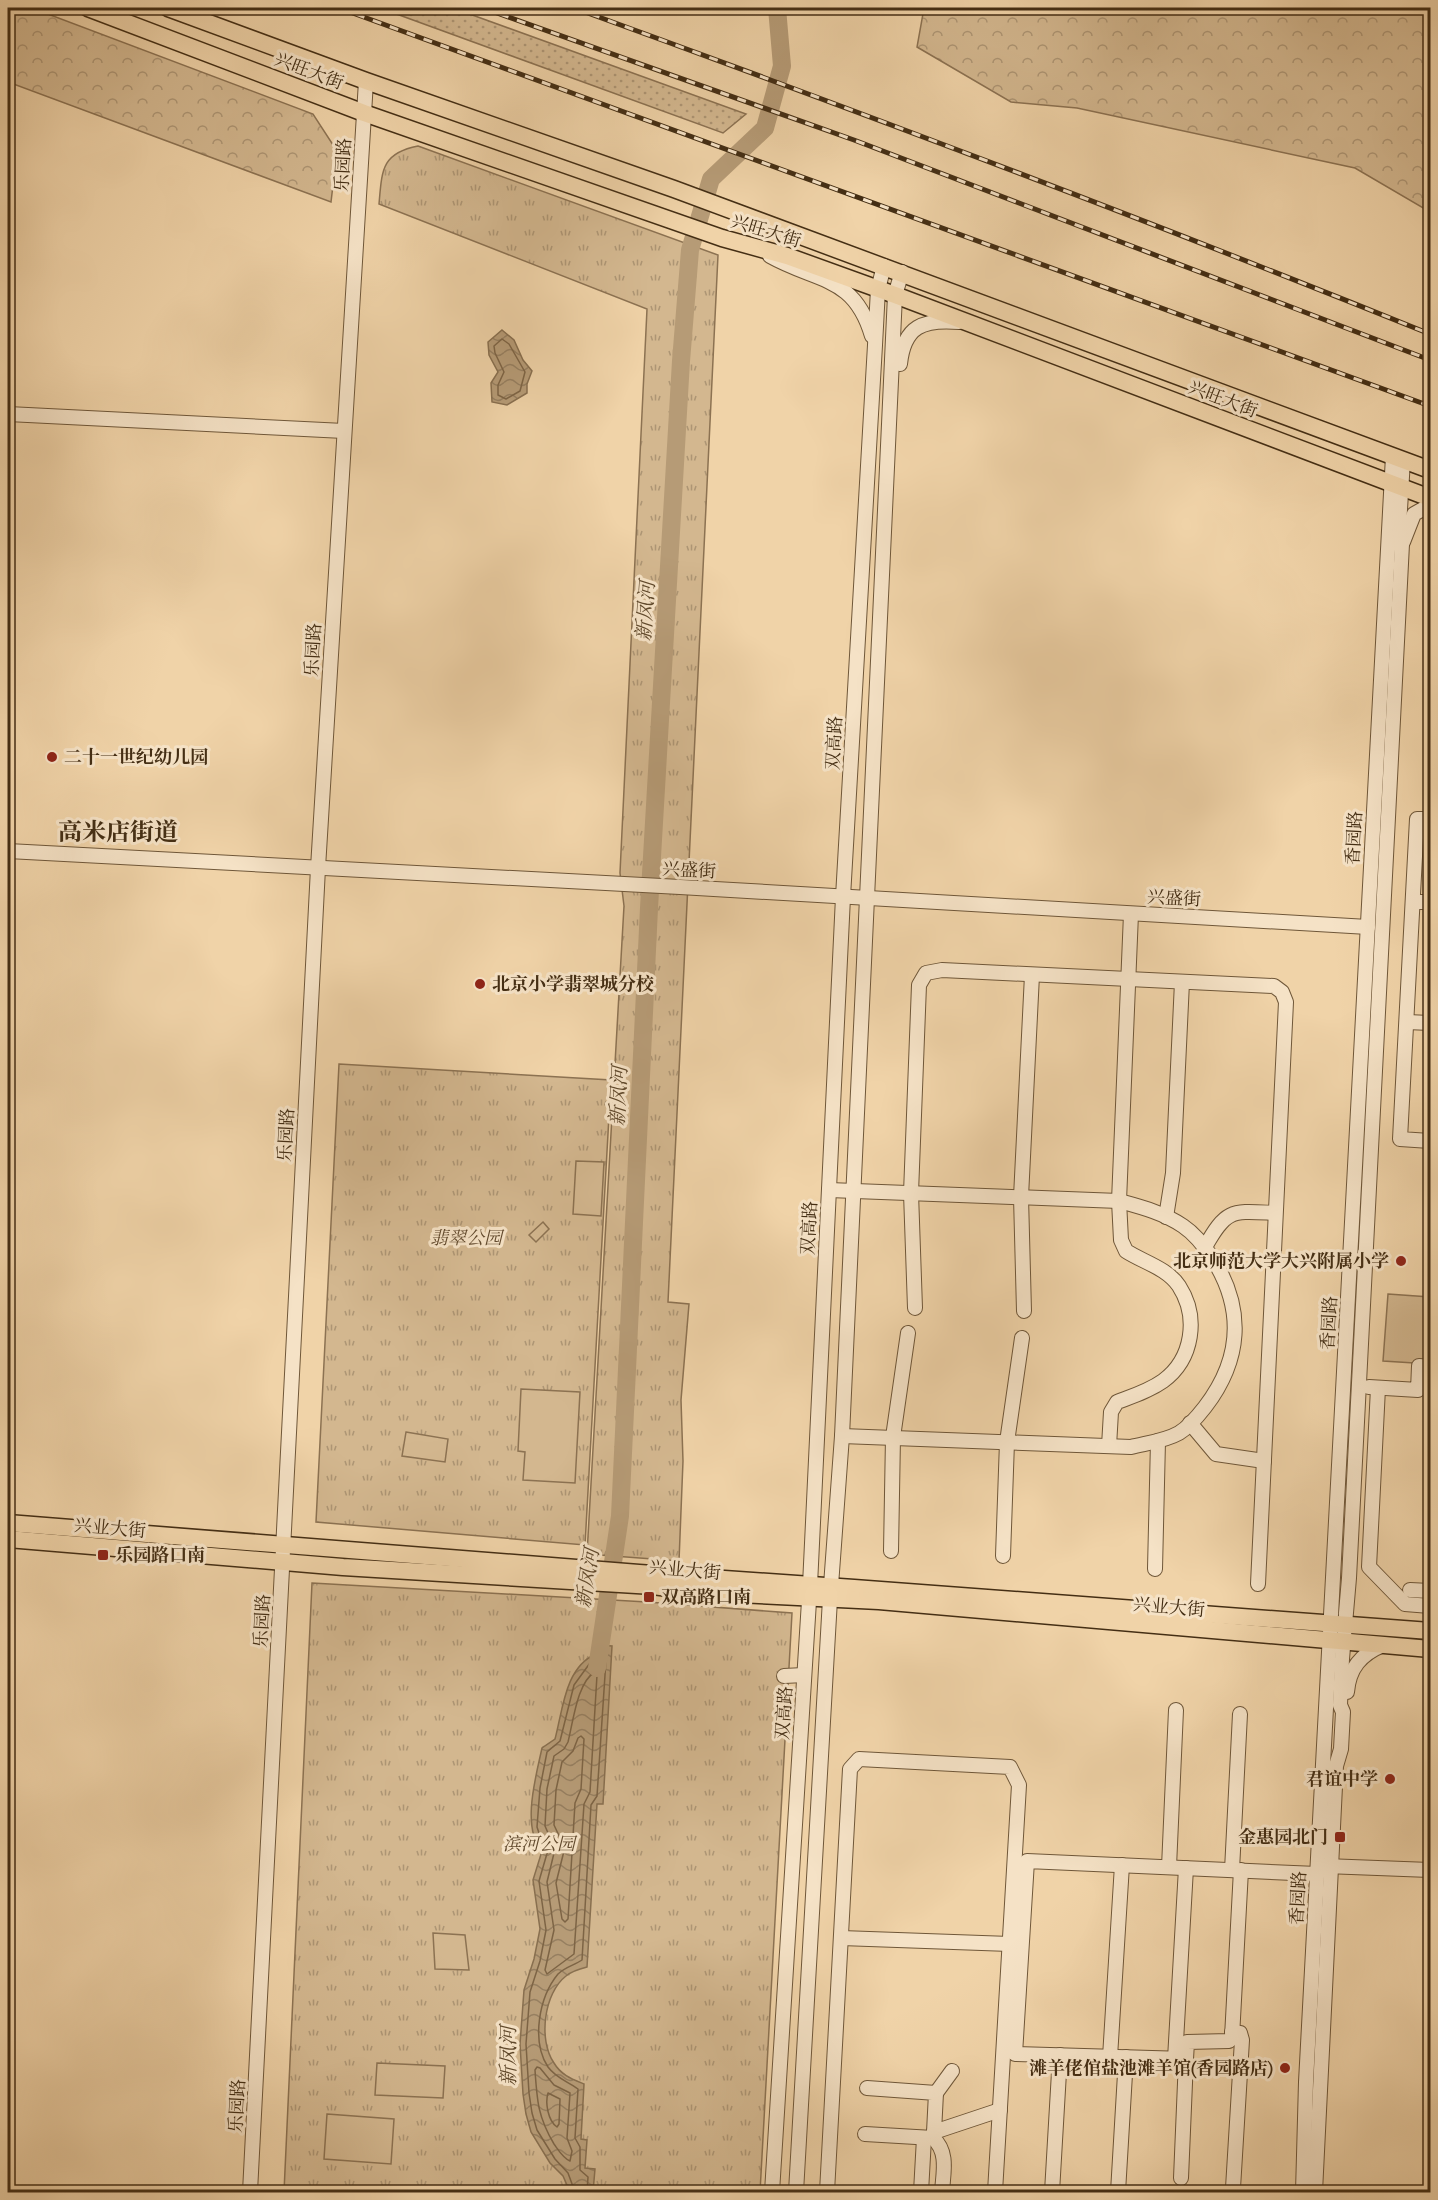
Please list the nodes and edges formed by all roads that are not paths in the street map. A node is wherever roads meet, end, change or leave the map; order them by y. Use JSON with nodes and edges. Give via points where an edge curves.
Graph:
{"nodes":[{"id":1,"x":88,"y":8,"type":"edge"},
{"id":2,"x":168,"y":8,"type":"edge"},
{"id":3,"x":366,"y":81,"type":"junction"},
{"id":4,"x":364,"y":113,"type":"junction"},
{"id":5,"x":756,"y":247,"type":"junction"},
{"id":6,"x":854,"y":255,"type":"junction"},
{"id":7,"x":884,"y":266,"type":"junction"},
{"id":8,"x":902,"y":272,"type":"junction"},
{"id":9,"x":845,"y":278,"type":"junction"},
{"id":10,"x":878,"y":289,"type":"junction"},
{"id":11,"x":956,"y":293,"type":"junction"},
{"id":12,"x":895,"y":295,"type":"junction"},
{"id":13,"x":958,"y":319,"type":"junction"},
{"id":14,"x":874,"y":345,"type":"junction"},
{"id":15,"x":8,"y":414,"type":"edge"},
{"id":16,"x":889,"y":422,"type":"junction"},
{"id":17,"x":344,"y":431,"type":"junction"},
{"id":18,"x":1398,"y":458,"type":"junction"},
{"id":19,"x":1431,"y":470,"type":"edge"},
{"id":20,"x":1396,"y":485,"type":"junction"},
{"id":21,"x":1431,"y":498,"type":"edge"},
{"id":22,"x":1431,"y":505,"type":"edge"},
{"id":23,"x":1402,"y":544,"type":"junction"},
{"id":24,"x":1431,"y":819,"type":"edge"},
{"id":25,"x":8,"y":851,"type":"edge"},
{"id":26,"x":318,"y":868,"type":"junction"},
{"id":27,"x":843,"y":897,"type":"junction"},
{"id":28,"x":866,"y":899,"type":"junction"},
{"id":29,"x":1413,"y":902,"type":"junction"},
{"id":30,"x":1431,"y":902,"type":"edge"},
{"id":31,"x":1131,"y":914,"type":"junction"},
{"id":32,"x":1368,"y":927,"type":"junction"},
{"id":33,"x":1032,"y":975,"type":"junction"},
{"id":34,"x":1129,"y":980,"type":"junction"},
{"id":35,"x":1182,"y":982,"type":"junction"},
{"id":36,"x":1407,"y":1022,"type":"junction"},
{"id":37,"x":1431,"y":1023,"type":"edge"},
{"id":38,"x":1431,"y":1141,"type":"edge"},
{"id":39,"x":829,"y":1190,"type":"junction"},
{"id":40,"x":853,"y":1191,"type":"junction"},
{"id":41,"x":911,"y":1193,"type":"junction"},
{"id":42,"x":1021,"y":1197,"type":"junction"},
{"id":43,"x":1119,"y":1201,"type":"junction"},
{"id":44,"x":1275,"y":1213,"type":"junction"},
{"id":45,"x":1166,"y":1217,"type":"junction"},
{"id":46,"x":1205,"y":1247,"type":"junction"},
{"id":47,"x":915,"y":1308,"type":"dead end"},
{"id":48,"x":1024,"y":1311,"type":"dead end"},
{"id":49,"x":908,"y":1332,"type":"dead end"},
{"id":50,"x":1022,"y":1338,"type":"dead end"},
{"id":51,"x":1431,"y":1367,"type":"edge"},
{"id":52,"x":1358,"y":1387,"type":"junction"},
{"id":53,"x":1378,"y":1388,"type":"junction"},
{"id":54,"x":1190,"y":1424,"type":"junction"},
{"id":55,"x":842,"y":1436,"type":"junction"},
{"id":56,"x":893,"y":1437,"type":"junction"},
{"id":57,"x":1158,"y":1441,"type":"junction"},
{"id":58,"x":1007,"y":1442,"type":"junction"},
{"id":59,"x":1109,"y":1446,"type":"junction"},
{"id":60,"x":1264,"y":1461,"type":"junction"},
{"id":61,"x":8,"y":1523,"type":"edge"},
{"id":62,"x":8,"y":1539,"type":"edge"},
{"id":63,"x":284,"y":1544,"type":"junction"},
{"id":64,"x":891,"y":1551,"type":"dead end"},
{"id":65,"x":1003,"y":1556,"type":"dead end"},
{"id":66,"x":283,"y":1562,"type":"junction"},
{"id":67,"x":1155,"y":1569,"type":"dead end"},
{"id":68,"x":596,"y":1576,"type":"junction"},
{"id":69,"x":1258,"y":1584,"type":"dead end"},
{"id":70,"x":1410,"y":1590,"type":"dead end"},
{"id":71,"x":810,"y":1591,"type":"junction"},
{"id":72,"x":1431,"y":1591,"type":"edge"},
{"id":73,"x":830,"y":1592,"type":"junction"},
{"id":74,"x":1431,"y":1606,"type":"edge"},
{"id":75,"x":1338,"y":1624,"type":"junction"},
{"id":76,"x":1431,"y":1631,"type":"edge"},
{"id":77,"x":1336,"y":1642,"type":"junction"},
{"id":78,"x":1383,"y":1645,"type":"junction"},
{"id":79,"x":1431,"y":1649,"type":"edge"},
{"id":80,"x":804,"y":1675,"type":"junction"},
{"id":81,"x":784,"y":1676,"type":"dead end"},
{"id":82,"x":1176,"y":1710,"type":"dead end"},
{"id":83,"x":1343,"y":1712,"type":"junction"},
{"id":84,"x":1240,"y":1714,"type":"dead end"},
{"id":85,"x":1122,"y":1865,"type":"junction"},
{"id":86,"x":1169,"y":1867,"type":"junction"},
{"id":87,"x":1186,"y":1868,"type":"junction"},
{"id":88,"x":1322,"y":1868,"type":"junction"},
{"id":89,"x":1236,"y":1870,"type":"junction"},
{"id":90,"x":1431,"y":1870,"type":"edge"},
{"id":91,"x":841,"y":1938,"type":"junction"},
{"id":92,"x":1010,"y":1944,"type":"junction"},
{"id":93,"x":1232,"y":2032,"type":"junction"},
{"id":94,"x":1060,"y":2055,"type":"junction"},
{"id":95,"x":1110,"y":2056,"type":"junction"},
{"id":96,"x":1126,"y":2057,"type":"junction"},
{"id":97,"x":1181,"y":2059,"type":"junction"},
{"id":98,"x":952,"y":2071,"type":"dead end"},
{"id":99,"x":867,"y":2088,"type":"dead end"},
{"id":100,"x":936,"y":2093,"type":"junction"},
{"id":101,"x":1000,"y":2110,"type":"junction"},
{"id":102,"x":865,"y":2134,"type":"dead end"},
{"id":103,"x":930,"y":2136,"type":"junction"},
{"id":104,"x":1181,"y":2178,"type":"dead end"},
{"id":105,"x":1233,"y":2188,"type":"dead end"},
{"id":106,"x":250,"y":2193,"type":"edge"},
{"id":107,"x":772,"y":2193,"type":"edge"},
{"id":108,"x":796,"y":2193,"type":"edge"},
{"id":109,"x":827,"y":2193,"type":"edge"},
{"id":110,"x":921,"y":2193,"type":"edge"},
{"id":111,"x":942,"y":2193,"type":"edge"},
{"id":112,"x":995,"y":2193,"type":"edge"},
{"id":113,"x":1052,"y":2193,"type":"edge"},
{"id":114,"x":1118,"y":2193,"type":"edge"},
{"id":115,"x":1303,"y":2193,"type":"edge"},
{"id":116,"x":1315,"y":2193,"type":"edge"}],
"edges":[{"from":1,"to":4,"type":"main road","name":"兴旺大街"},
{"from":2,"to":3,"type":"main road","name":"兴旺大街"},
{"from":3,"to":4,"type":"street","name":"乐园路"},
{"from":3,"to":6,"type":"main road","name":"兴旺大街"},
{"from":4,"to":5,"type":"main road","name":"兴旺大街"},
{"from":4,"to":17,"type":"street","name":"乐园路"},
{"from":5,"to":9,"type":"main road","name":"兴旺大街"},
{"from":5,"to":14,"type":"street","via":[[851,294],[866,315]]},
{"from":6,"to":7,"type":"main road","name":"兴旺大街"},
{"from":6,"to":9,"type":"main road","via":[[857,271]]},
{"from":7,"to":8,"type":"main road","name":"兴旺大街"},
{"from":7,"to":10,"type":"street","name":"双高路"},
{"from":8,"to":11,"type":"main road","name":"兴旺大街"},
{"from":8,"to":12,"type":"street"},
{"from":9,"to":10,"type":"main road","name":"兴旺大街"},
{"from":10,"to":12,"type":"main road","name":"兴旺大街"},
{"from":10,"to":14,"type":"street","name":"双高路"},
{"from":11,"to":13,"type":"main road","via":[[945,301]]},
{"from":11,"to":18,"type":"main road","name":"兴旺大街"},
{"from":12,"to":13,"type":"main road","name":"兴旺大街"},
{"from":12,"to":16,"type":"street"},
{"from":13,"to":16,"type":"street","via":[[928,322],[906,338]]},
{"from":13,"to":20,"type":"main road","name":"兴旺大街"},
{"from":14,"to":27,"type":"street","name":"双高路"},
{"from":15,"to":17,"type":"street"},
{"from":16,"to":28,"type":"street"},
{"from":17,"to":26,"type":"street","name":"乐园路"},
{"from":18,"to":19,"type":"main road","name":"兴旺大街"},
{"from":18,"to":20,"type":"street","name":"香园路"},
{"from":20,"to":21,"type":"main road","name":"兴旺大街"},
{"from":20,"to":23,"type":"street","name":"香园路"},
{"from":20,"to":32,"type":"street","name":"香园路"},
{"from":22,"to":23,"type":"street","via":[[1414,514]]},
{"from":23,"to":52,"type":"street","name":"香园路"},
{"from":24,"to":29,"type":"street","via":[[1418,819]]},
{"from":25,"to":26,"type":"street","name":"兴盛街"},
{"from":26,"to":27,"type":"street","name":"兴盛街"},
{"from":26,"to":63,"type":"street","name":"乐园路"},
{"from":27,"to":28,"type":"street","name":"兴盛街"},
{"from":27,"to":39,"type":"street","name":"双高路"},
{"from":28,"to":31,"type":"street","name":"兴盛街"},
{"from":28,"to":40,"type":"street"},
{"from":29,"to":30,"type":"street"},
{"from":29,"to":36,"type":"street"},
{"from":31,"to":32,"type":"street","name":"兴盛街"},
{"from":31,"to":34,"type":"street"},
{"from":32,"to":75,"type":"street","name":"香园路"},
{"from":33,"to":34,"type":"street"},
{"from":33,"to":41,"type":"street","via":[[942,970],[926,973],[919,985]]},
{"from":33,"to":42,"type":"street"},
{"from":34,"to":35,"type":"street"},
{"from":34,"to":43,"type":"street"},
{"from":35,"to":44,"type":"street","via":[[1274,986],[1282,992],[1286,1002]]},
{"from":35,"to":45,"type":"street","via":[[1173,1173]]},
{"from":36,"to":37,"type":"street"},
{"from":36,"to":38,"type":"street","via":[[1400,1139]]},
{"from":39,"to":40,"type":"street"},
{"from":39,"to":71,"type":"street","name":"双高路"},
{"from":40,"to":41,"type":"street"},
{"from":40,"to":55,"type":"street"},
{"from":41,"to":42,"type":"street"},
{"from":41,"to":47,"type":"street"},
{"from":42,"to":43,"type":"street"},
{"from":42,"to":48,"type":"street"},
{"from":43,"to":45,"type":"street"},
{"from":43,"to":59,"type":"street","via":[[1121,1240],[1126,1251],[1154,1265],[1178,1285],[1189,1310],[1191,1335],[1181,1362],[1164,1380],[1117,1402],[1111,1412]]},
{"from":44,"to":46,"type":"street","via":[[1232,1214],[1219,1223]]},
{"from":44,"to":60,"type":"street"},
{"from":45,"to":46,"type":"street","via":[[1184,1226]]},
{"from":46,"to":54,"type":"street","via":[[1223,1275],[1235,1333],[1223,1382]]},
{"from":49,"to":56,"type":"street"},
{"from":50,"to":58,"type":"street"},
{"from":51,"to":53,"type":"street","via":[[1419,1366],[1418,1390]]},
{"from":52,"to":53,"type":"street"},
{"from":52,"to":75,"type":"street","name":"香园路"},
{"from":53,"to":74,"type":"street","via":[[1369,1567],[1405,1604]]},
{"from":54,"to":57,"type":"street","via":[[1180,1433]]},
{"from":54,"to":60,"type":"street","via":[[1216,1454]]},
{"from":55,"to":56,"type":"street"},
{"from":55,"to":73,"type":"street"},
{"from":56,"to":58,"type":"street"},
{"from":56,"to":64,"type":"street"},
{"from":57,"to":59,"type":"street","via":[[1131,1447]]},
{"from":57,"to":67,"type":"street"},
{"from":58,"to":59,"type":"street"},
{"from":58,"to":65,"type":"street"},
{"from":60,"to":69,"type":"street"},
{"from":61,"to":63,"type":"main road","name":"兴业大街"},
{"from":62,"to":66,"type":"main road","name":"兴业大街"},
{"from":63,"to":66,"type":"street","name":"乐园路"},
{"from":63,"to":68,"type":"main road","name":"兴业大街"},
{"from":66,"to":68,"type":"main road","name":"兴业大街"},
{"from":66,"to":106,"type":"street","name":"乐园路"},
{"from":68,"to":71,"type":"main road","name":"兴业大街","via":[[698,1592]]},
{"from":70,"to":72,"type":"street"},
{"from":71,"to":73,"type":"main road","name":"兴业大街"},
{"from":71,"to":80,"type":"street","name":"双高路"},
{"from":73,"to":75,"type":"main road","name":"兴业大街"},
{"from":73,"to":77,"type":"main road","name":"兴业大街"},
{"from":73,"to":108,"type":"street"},
{"from":75,"to":76,"type":"main road","name":"兴业大街"},
{"from":75,"to":77,"type":"street","name":"香园路"},
{"from":77,"to":78,"type":"main road","name":"兴业大街"},
{"from":77,"to":83,"type":"street","name":"香园路"},
{"from":77,"to":88,"type":"street","name":"香园路"},
{"from":78,"to":79,"type":"main road","name":"兴业大街"},
{"from":78,"to":83,"type":"street","via":[[1355,1665]]},
{"from":80,"to":81,"type":"street"},
{"from":80,"to":107,"type":"street","name":"双高路"},
{"from":82,"to":86,"type":"street"},
{"from":83,"to":88,"type":"street","name":"香园路"},
{"from":84,"to":89,"type":"street"},
{"from":85,"to":86,"type":"street"},
{"from":85,"to":94,"type":"street","via":[[1027,1861],[1015,2054]]},
{"from":85,"to":95,"type":"street"},
{"from":86,"to":87,"type":"street"},
{"from":87,"to":89,"type":"street"},
{"from":87,"to":97,"type":"street"},
{"from":88,"to":89,"type":"street"},
{"from":88,"to":90,"type":"street"},
{"from":88,"to":115,"type":"street","name":"香园路"},
{"from":88,"to":116,"type":"street","name":"香园路"},
{"from":89,"to":93,"type":"street"},
{"from":91,"to":92,"type":"street"},
{"from":91,"to":92,"type":"street","via":[[850,1769],[859,1759],[1010,1767],[1019,1785]]},
{"from":91,"to":109,"type":"street"},
{"from":92,"to":101,"type":"street"},
{"from":93,"to":97,"type":"street","via":[[1228,2041],[1187,2042]]},
{"from":93,"to":105,"type":"street","via":[[1240,2033],[1242,2040]]},
{"from":94,"to":95,"type":"street"},
{"from":94,"to":113,"type":"street"},
{"from":95,"to":96,"type":"street"},
{"from":96,"to":97,"type":"street"},
{"from":96,"to":114,"type":"street"},
{"from":97,"to":104,"type":"street"},
{"from":98,"to":100,"type":"street"},
{"from":99,"to":100,"type":"street"},
{"from":100,"to":103,"type":"street"},
{"from":101,"to":103,"type":"street"},
{"from":101,"to":112,"type":"street"},
{"from":102,"to":103,"type":"street"},
{"from":103,"to":110,"type":"street"},
{"from":103,"to":111,"type":"street","via":[[941,2145],[944,2157]]}]}
